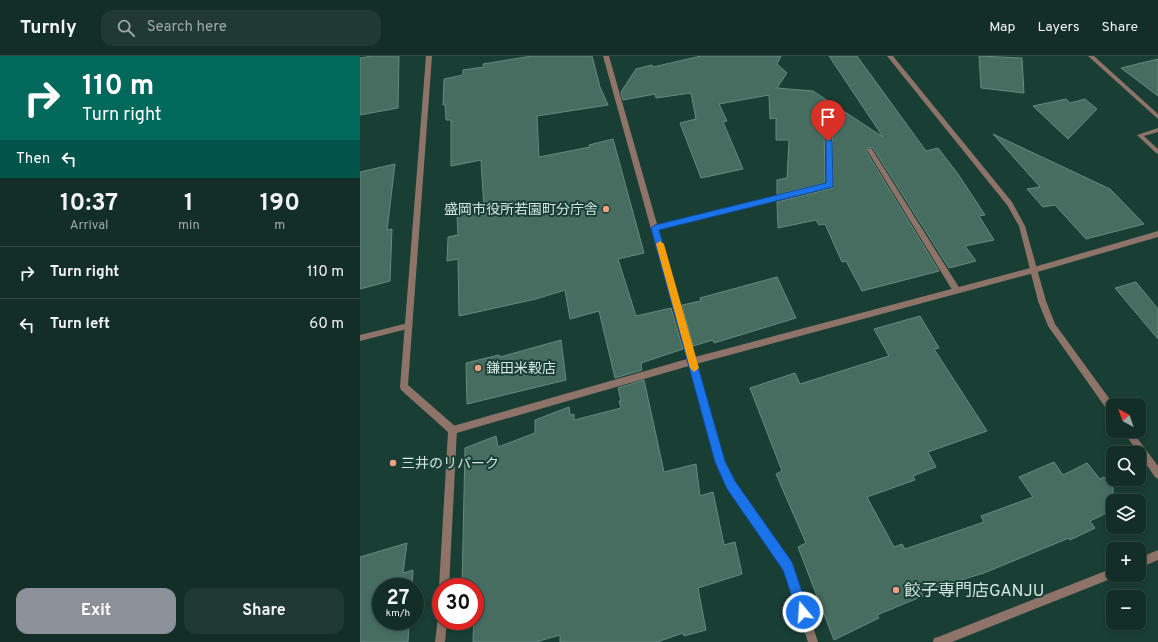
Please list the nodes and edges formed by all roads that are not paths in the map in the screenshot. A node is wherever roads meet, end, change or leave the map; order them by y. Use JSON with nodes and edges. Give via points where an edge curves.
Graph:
{"nodes":[{"id":1,"x":429,"y":56,"type":"edge"},
{"id":2,"x":606,"y":56,"type":"edge"},
{"id":3,"x":890,"y":56,"type":"edge"},
{"id":4,"x":1090,"y":56,"type":"edge"},
{"id":5,"x":1158,"y":117,"type":"edge"},
{"id":6,"x":828,"y":126,"type":"dead end"},
{"id":7,"x":1158,"y":130,"type":"edge"},
{"id":8,"x":870,"y":150,"type":"dead end"},
{"id":9,"x":1158,"y":152,"type":"edge"},
{"id":10,"x":655,"y":228,"type":"junction"},
{"id":11,"x":1158,"y":234,"type":"edge"},
{"id":12,"x":1034,"y":270,"type":"junction"},
{"id":13,"x":957,"y":291,"type":"junction"},
{"id":14,"x":408,"y":326,"type":"junction"},
{"id":15,"x":360,"y":338,"type":"edge"},
{"id":16,"x":693,"y":361,"type":"junction"},
{"id":17,"x":1106,"y":401,"type":"edge"},
{"id":18,"x":453,"y":430,"type":"junction"},
{"id":19,"x":1132,"y":438,"type":"edge"},
{"id":20,"x":1158,"y":474,"type":"edge"},
{"id":21,"x":1158,"y":555,"type":"edge"},
{"id":22,"x":1146,"y":560,"type":"edge"},
{"id":23,"x":1106,"y":576,"type":"edge"},
{"id":24,"x":445,"y":578,"type":"edge"},
{"id":25,"x":441,"y":630,"type":"edge"},
{"id":26,"x":440,"y":642,"type":"edge"},
{"id":27,"x":813,"y":642,"type":"edge"},
{"id":28,"x":938,"y":642,"type":"edge"}],
"edges":[{"from":1,"to":14,"type":"street"},
{"from":2,"to":10,"type":"street"},
{"from":3,"to":12,"type":"street","via":[[1010,204],[1022,226]]},
{"from":4,"to":5,"type":"street"},
{"from":6,"to":10,"type":"street","via":[[830,185]]},
{"from":7,"to":9,"type":"street","via":[[1140,135]]},
{"from":8,"to":13,"type":"street"},
{"from":10,"to":16,"type":"street"},
{"from":11,"to":12,"type":"street"},
{"from":12,"to":13,"type":"street"},
{"from":12,"to":17,"type":"street","via":[[1052,326]]},
{"from":13,"to":16,"type":"street"},
{"from":14,"to":15,"type":"street"},
{"from":14,"to":18,"type":"street","via":[[404,387]]},
{"from":16,"to":18,"type":"street"},
{"from":16,"to":27,"type":"street","via":[[720,462],[731,485],[788,566]]},
{"from":18,"to":24,"type":"street"},
{"from":19,"to":20,"type":"street"},
{"from":21,"to":22,"type":"street"},
{"from":23,"to":28,"type":"street"},
{"from":25,"to":26,"type":"street"}]}
